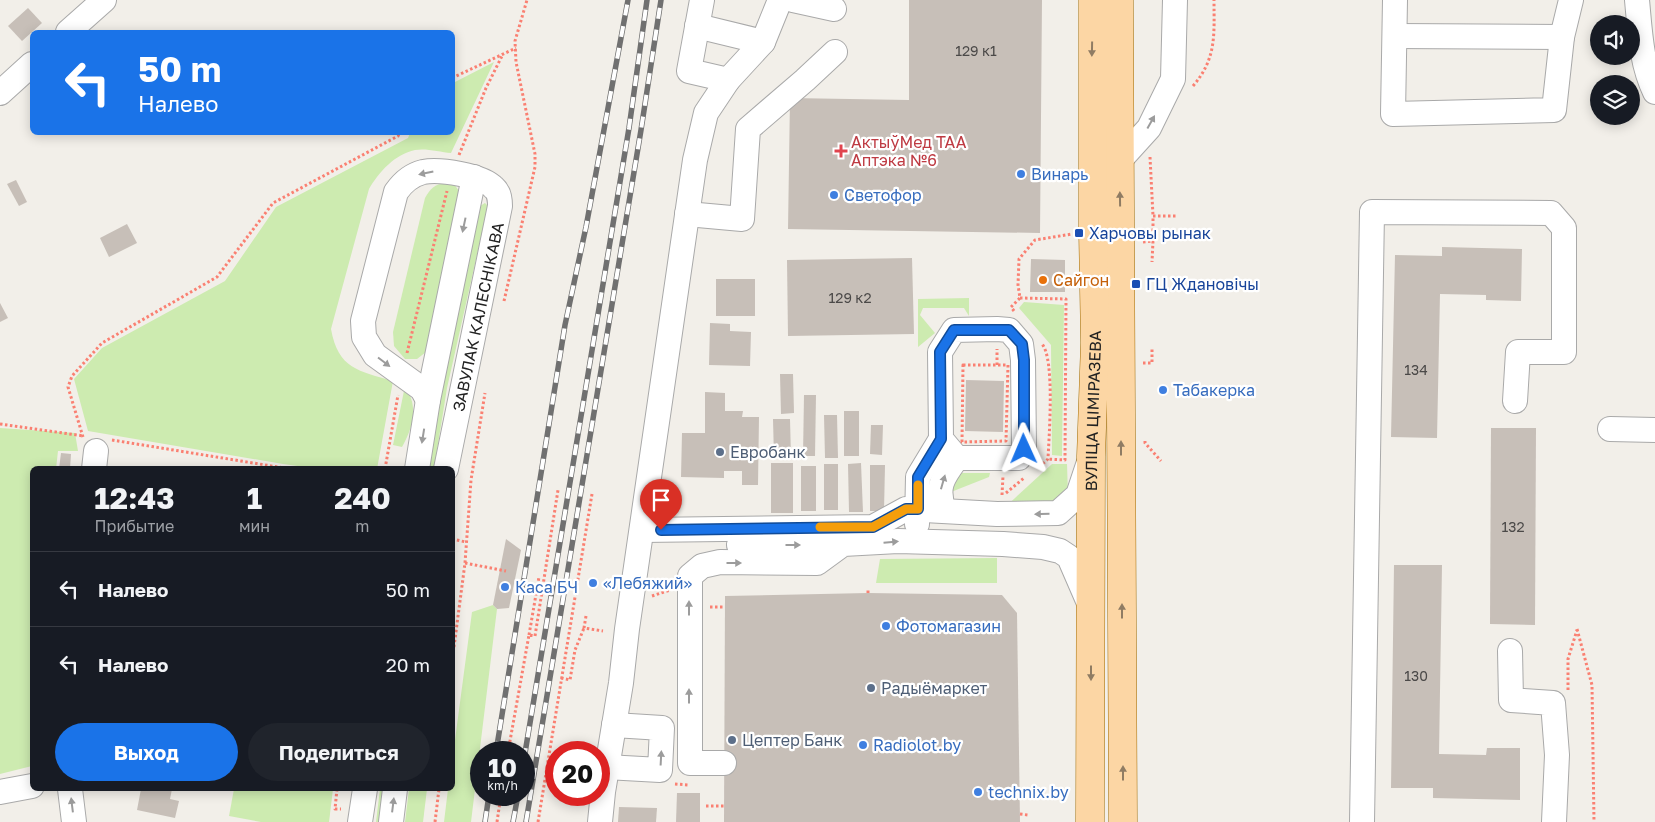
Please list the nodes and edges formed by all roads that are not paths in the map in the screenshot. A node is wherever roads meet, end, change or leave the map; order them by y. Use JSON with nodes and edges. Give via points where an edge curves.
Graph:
{"nodes":[{"id":1,"x":104,"y":0,"type":"edge"},
{"id":2,"x":702,"y":0,"type":"edge"},
{"id":3,"x":780,"y":0,"type":"edge"},
{"id":4,"x":793,"y":0,"type":"edge"},
{"id":5,"x":1093,"y":0,"type":"edge"},
{"id":6,"x":1119,"y":0,"type":"edge"},
{"id":7,"x":1174,"y":0,"type":"edge"},
{"id":8,"x":1395,"y":0,"type":"edge"},
{"id":9,"x":1571,"y":0,"type":"edge"},
{"id":10,"x":1638,"y":0,"type":"edge"},
{"id":11,"x":834,"y":9,"type":"dead end"},
{"id":12,"x":697,"y":26,"type":"junction"},
{"id":13,"x":70,"y":30,"type":"edge"},
{"id":14,"x":1395,"y":36,"type":"junction"},
{"id":15,"x":1562,"y":38,"type":"junction"},
{"id":16,"x":763,"y":42,"type":"junction"},
{"id":17,"x":834,"y":52,"type":"dead end"},
{"id":18,"x":30,"y":66,"type":"edge"},
{"id":19,"x":1653,"y":78,"type":"edge"},
{"id":20,"x":728,"y":80,"type":"junction"},
{"id":21,"x":0,"y":94,"type":"edge"},
{"id":22,"x":1120,"y":160,"type":"junction"},
{"id":23,"x":463,"y":175,"type":"junction"},
{"id":24,"x":688,"y":214,"type":"junction"},
{"id":25,"x":428,"y":400,"type":"junction"},
{"id":26,"x":1515,"y":401,"type":"dead end"},
{"id":27,"x":1610,"y":429,"type":"dead end"},
{"id":28,"x":1655,"y":430,"type":"edge"},
{"id":29,"x":941,"y":439,"type":"junction"},
{"id":30,"x":1091,"y":456,"type":"junction"},
{"id":31,"x":957,"y":458,"type":"junction"},
{"id":32,"x":417,"y":466,"type":"edge"},
{"id":33,"x":447,"y":466,"type":"edge"},
{"id":34,"x":918,"y":509,"type":"junction"},
{"id":35,"x":944,"y":510,"type":"junction"},
{"id":36,"x":641,"y":538,"type":"junction"},
{"id":37,"x":916,"y":542,"type":"junction"},
{"id":38,"x":843,"y":544,"type":"junction"},
{"id":39,"x":1091,"y":607,"type":"junction"},
{"id":40,"x":1510,"y":651,"type":"dead end"},
{"id":41,"x":614,"y":726,"type":"junction"},
{"id":42,"x":610,"y":746,"type":"edge"},
{"id":43,"x":724,"y":763,"type":"dead end"},
{"id":44,"x":610,"y":767,"type":"edge"},
{"id":45,"x":30,"y":786,"type":"edge"},
{"id":46,"x":70,"y":791,"type":"edge"},
{"id":47,"x":365,"y":791,"type":"edge"},
{"id":48,"x":395,"y":791,"type":"edge"},
{"id":49,"x":0,"y":792,"type":"edge"},
{"id":50,"x":602,"y":806,"type":"edge"},
{"id":51,"x":74,"y":822,"type":"edge"},
{"id":52,"x":360,"y":822,"type":"edge"},
{"id":53,"x":391,"y":822,"type":"edge"},
{"id":54,"x":600,"y":822,"type":"edge"},
{"id":55,"x":1090,"y":822,"type":"edge"},
{"id":56,"x":1123,"y":822,"type":"edge"},
{"id":57,"x":1362,"y":822,"type":"edge"},
{"id":58,"x":1554,"y":822,"type":"edge"}],
"edges":[{"from":1,"to":13,"type":"street"},
{"from":2,"to":12,"type":"street"},
{"from":3,"to":16,"type":"street"},
{"from":4,"to":11,"type":"street"},
{"from":5,"to":30,"type":"main road","name":"ВУЛІЦА ЦІМІРАЗЕВА","one_way":true,"via":[[1095,343]]},
{"from":6,"to":22,"type":"main road","name":"ВУЛІЦА ЦІМІРАЗЕВА"},
{"from":22,"to":7,"type":"street","one_way":true,"via":[[1149,128],[1172,79]]},
{"from":8,"to":14,"type":"street"},
{"from":9,"to":15,"type":"street"},
{"from":10,"to":19,"type":"street","via":[[1641,43]]},
{"from":12,"to":16,"type":"street"},
{"from":12,"to":20,"type":"street","via":[[689,71]]},
{"from":14,"to":15,"type":"street"},
{"from":14,"to":15,"type":"street","via":[[1393,114],[1554,110]]},
{"from":16,"to":20,"type":"street"},
{"from":17,"to":24,"type":"street","via":[[748,129],[742,219]]},
{"from":18,"to":21,"type":"street"},
{"from":20,"to":24,"type":"street","via":[[706,112]]},
{"from":56,"to":22,"type":"main road","name":"ВУЛІЦА ЦІМІРАЗЕВА","one_way":true},
{"from":23,"to":25,"type":"street","name":"ЗАВУЛАК КАЛЕСНІКАВА","one_way":true},
{"from":23,"to":25,"type":"street","name":"ЗАВУЛАК КАЛЕСНІКАВА","one_way":true,"via":[[440,170],[423,172],[402,183],[393,199],[363,320],[364,337],[375,355],[422,389]]},
{"from":23,"to":33,"type":"street","name":"ЗАВУЛАК КАЛЕСНІКАВА","via":[[494,187],[500,206]]},
{"from":24,"to":36,"type":"street"},
{"from":25,"to":32,"type":"street","name":"ЗАВУЛАК КАЛЕСНІКАВА","one_way":true},
{"from":26,"to":57,"type":"street","via":[[1518,352],[1564,352],[1564,228],[1551,213],[1372,212]]},
{"from":27,"to":28,"type":"street"},
{"from":29,"to":31,"type":"street"},
{"from":29,"to":31,"type":"street","via":[[940,352],[954,330],[1009,330],[1022,344],[1024,449],[1019,458]]},
{"from":29,"to":34,"type":"street","via":[[918,477]]},
{"from":30,"to":35,"type":"street","one_way":true,"via":[[1078,495],[1058,514]]},
{"from":30,"to":39,"type":"main road","name":"ВУЛІЦА ЦІМІРАЗЕВА"},
{"from":35,"to":31,"type":"street","one_way":true,"via":[[940,498],[943,478]]},
{"from":34,"to":35,"type":"street"},
{"from":34,"to":36,"type":"street","via":[[906,509],[873,527]]},
{"from":34,"to":37,"type":"street"},
{"from":36,"to":38,"type":"street","one_way":true},
{"from":36,"to":41,"type":"street"},
{"from":38,"to":37,"type":"street","one_way":true},
{"from":37,"to":39,"type":"street","via":[[1003,544],[1060,551],[1069,557]]},
{"from":43,"to":38,"type":"street","one_way":true,"via":[[690,763],[690,576],[702,566],[720,562],[817,563]]},
{"from":39,"to":55,"type":"main road","name":"ВУЛІЦА ЦІМІРАЗЕВА","one_way":true},
{"from":40,"to":58,"type":"street","via":[[1511,700],[1553,703],[1557,754]]},
{"from":41,"to":42,"type":"street"},
{"from":44,"to":41,"type":"street","one_way":true,"via":[[660,770],[662,728]]},
{"from":45,"to":49,"type":"street"},
{"from":51,"to":46,"type":"street","one_way":true},
{"from":47,"to":52,"type":"street"},
{"from":53,"to":48,"type":"street","one_way":true},
{"from":50,"to":54,"type":"street"}]}
